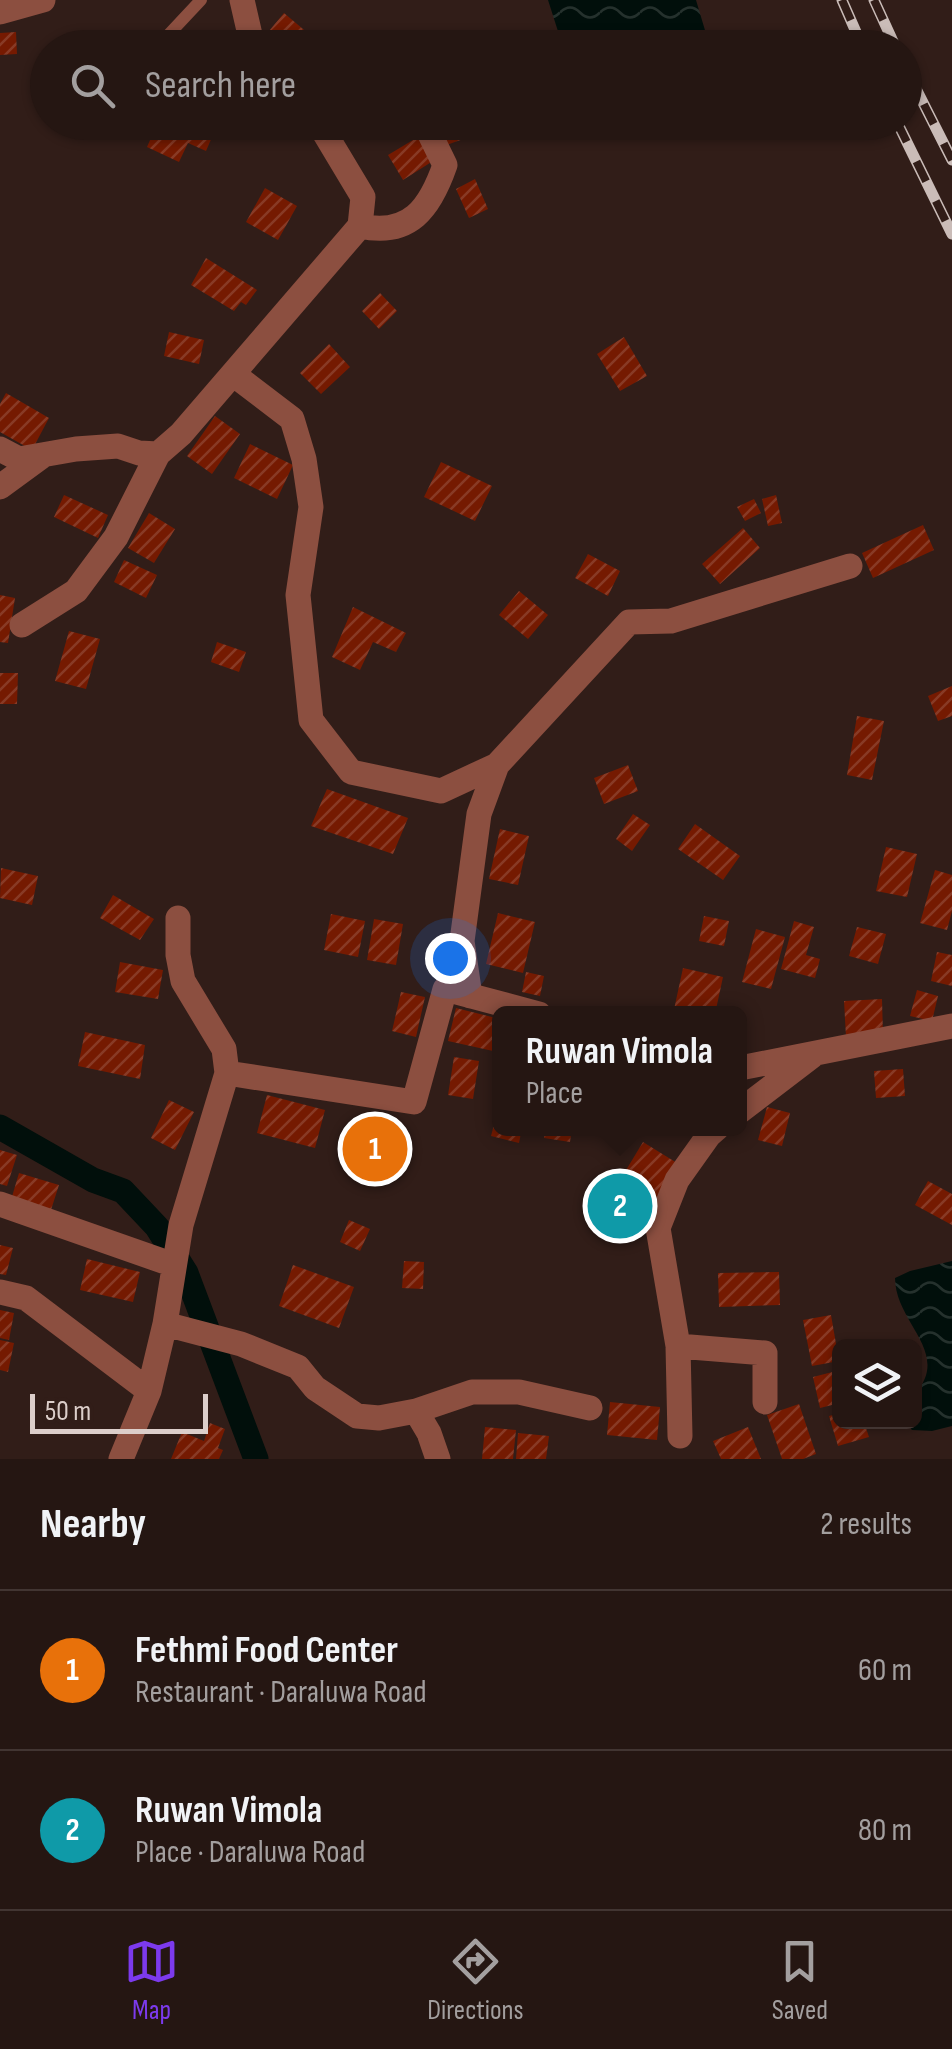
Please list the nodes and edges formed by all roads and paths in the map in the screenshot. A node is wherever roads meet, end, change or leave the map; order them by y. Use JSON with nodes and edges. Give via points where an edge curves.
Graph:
{"nodes":[{"id":1,"x":43,"y":0,"type":"edge"},
{"id":2,"x":201,"y":0,"type":"edge"},
{"id":3,"x":242,"y":0,"type":"edge"},
{"id":4,"x":0,"y":12,"type":"edge"},
{"id":5,"x":173,"y":30,"type":"edge"},
{"id":6,"x":249,"y":30,"type":"edge"},
{"id":7,"x":329,"y":140,"type":"edge"},
{"id":8,"x":433,"y":140,"type":"edge"},
{"id":9,"x":360,"y":226,"type":"junction"},
{"id":10,"x":234,"y":374,"type":"junction"},
{"id":11,"x":0,"y":449,"type":"edge"},
{"id":12,"x":158,"y":454,"type":"junction"},
{"id":13,"x":41,"y":457,"type":"junction"},
{"id":14,"x":0,"y":487,"type":"edge"},
{"id":15,"x":850,"y":566,"type":"dead end"},
{"id":16,"x":22,"y":625,"type":"dead end"},
{"id":17,"x":497,"y":765,"type":"junction"},
{"id":18,"x":178,"y":918,"type":"dead end"},
{"id":19,"x":470,"y":996,"type":"junction"},
{"id":20,"x":508,"y":1006,"type":"edge"},
{"id":21,"x":952,"y":1026,"type":"edge"},
{"id":22,"x":816,"y":1053,"type":"junction"},
{"id":23,"x":747,"y":1067,"type":"edge"},
{"id":24,"x":228,"y":1073,"type":"junction"},
{"id":25,"x":747,"y":1106,"type":"edge"},
{"id":26,"x":708,"y":1136,"type":"edge"},
{"id":27,"x":0,"y":1204,"type":"edge"},
{"id":28,"x":174,"y":1265,"type":"junction"},
{"id":29,"x":0,"y":1292,"type":"edge"},
{"id":30,"x":165,"y":1324,"type":"junction"},
{"id":31,"x":678,"y":1346,"type":"junction"},
{"id":32,"x":149,"y":1392,"type":"junction"},
{"id":33,"x":765,"y":1402,"type":"dead end"},
{"id":34,"x":590,"y":1408,"type":"dead end"},
{"id":35,"x":416,"y":1412,"type":"junction"},
{"id":36,"x":680,"y":1436,"type":"dead end"},
{"id":37,"x":120,"y":1459,"type":"edge"},
{"id":38,"x":438,"y":1459,"type":"edge"}],
"edges":[{"from":1,"to":4,"type":"street"},
{"from":2,"to":5,"type":"lane"},
{"from":3,"to":6,"type":"street"},
{"from":7,"to":9,"type":"street","via":[[363,196]]},
{"from":8,"to":9,"type":"street","via":[[445,164],[436,191],[400,228]]},
{"from":9,"to":10,"type":"street"},
{"from":10,"to":12,"type":"street"},
{"from":10,"to":17,"type":"street","via":[[292,419],[304,459],[311,507],[298,595],[311,720],[351,772],[441,792]]},
{"from":11,"to":13,"type":"street","via":[[19,459]]},
{"from":12,"to":13,"type":"street","via":[[118,446]]},
{"from":12,"to":16,"type":"street","via":[[116,537],[76,591]]},
{"from":13,"to":14,"type":"street"},
{"from":15,"to":17,"type":"street","via":[[670,621],[629,622]]},
{"from":17,"to":19,"type":"street","via":[[480,814],[462,941]]},
{"from":18,"to":24,"type":"street","via":[[183,981],[224,1049]]},
{"from":19,"to":20,"type":"street"},
{"from":19,"to":24,"type":"street","via":[[444,989],[414,1102]]},
{"from":21,"to":22,"type":"street"},
{"from":22,"to":23,"type":"street"},
{"from":22,"to":25,"type":"street"},
{"from":24,"to":28,"type":"street"},
{"from":26,"to":31,"type":"street","via":[[678,1180],[658,1228]]},
{"from":27,"to":28,"type":"street"},
{"from":28,"to":30,"type":"street"},
{"from":29,"to":32,"type":"street","via":[[26,1298]]},
{"from":30,"to":32,"type":"street"},
{"from":30,"to":35,"type":"street","via":[[298,1367],[315,1388],[356,1416]]},
{"from":31,"to":33,"type":"street","via":[[765,1353]]},
{"from":31,"to":36,"type":"street"},
{"from":32,"to":37,"type":"street"},
{"from":34,"to":35,"type":"street","via":[[519,1392],[472,1392]]},
{"from":35,"to":38,"type":"street"}]}
